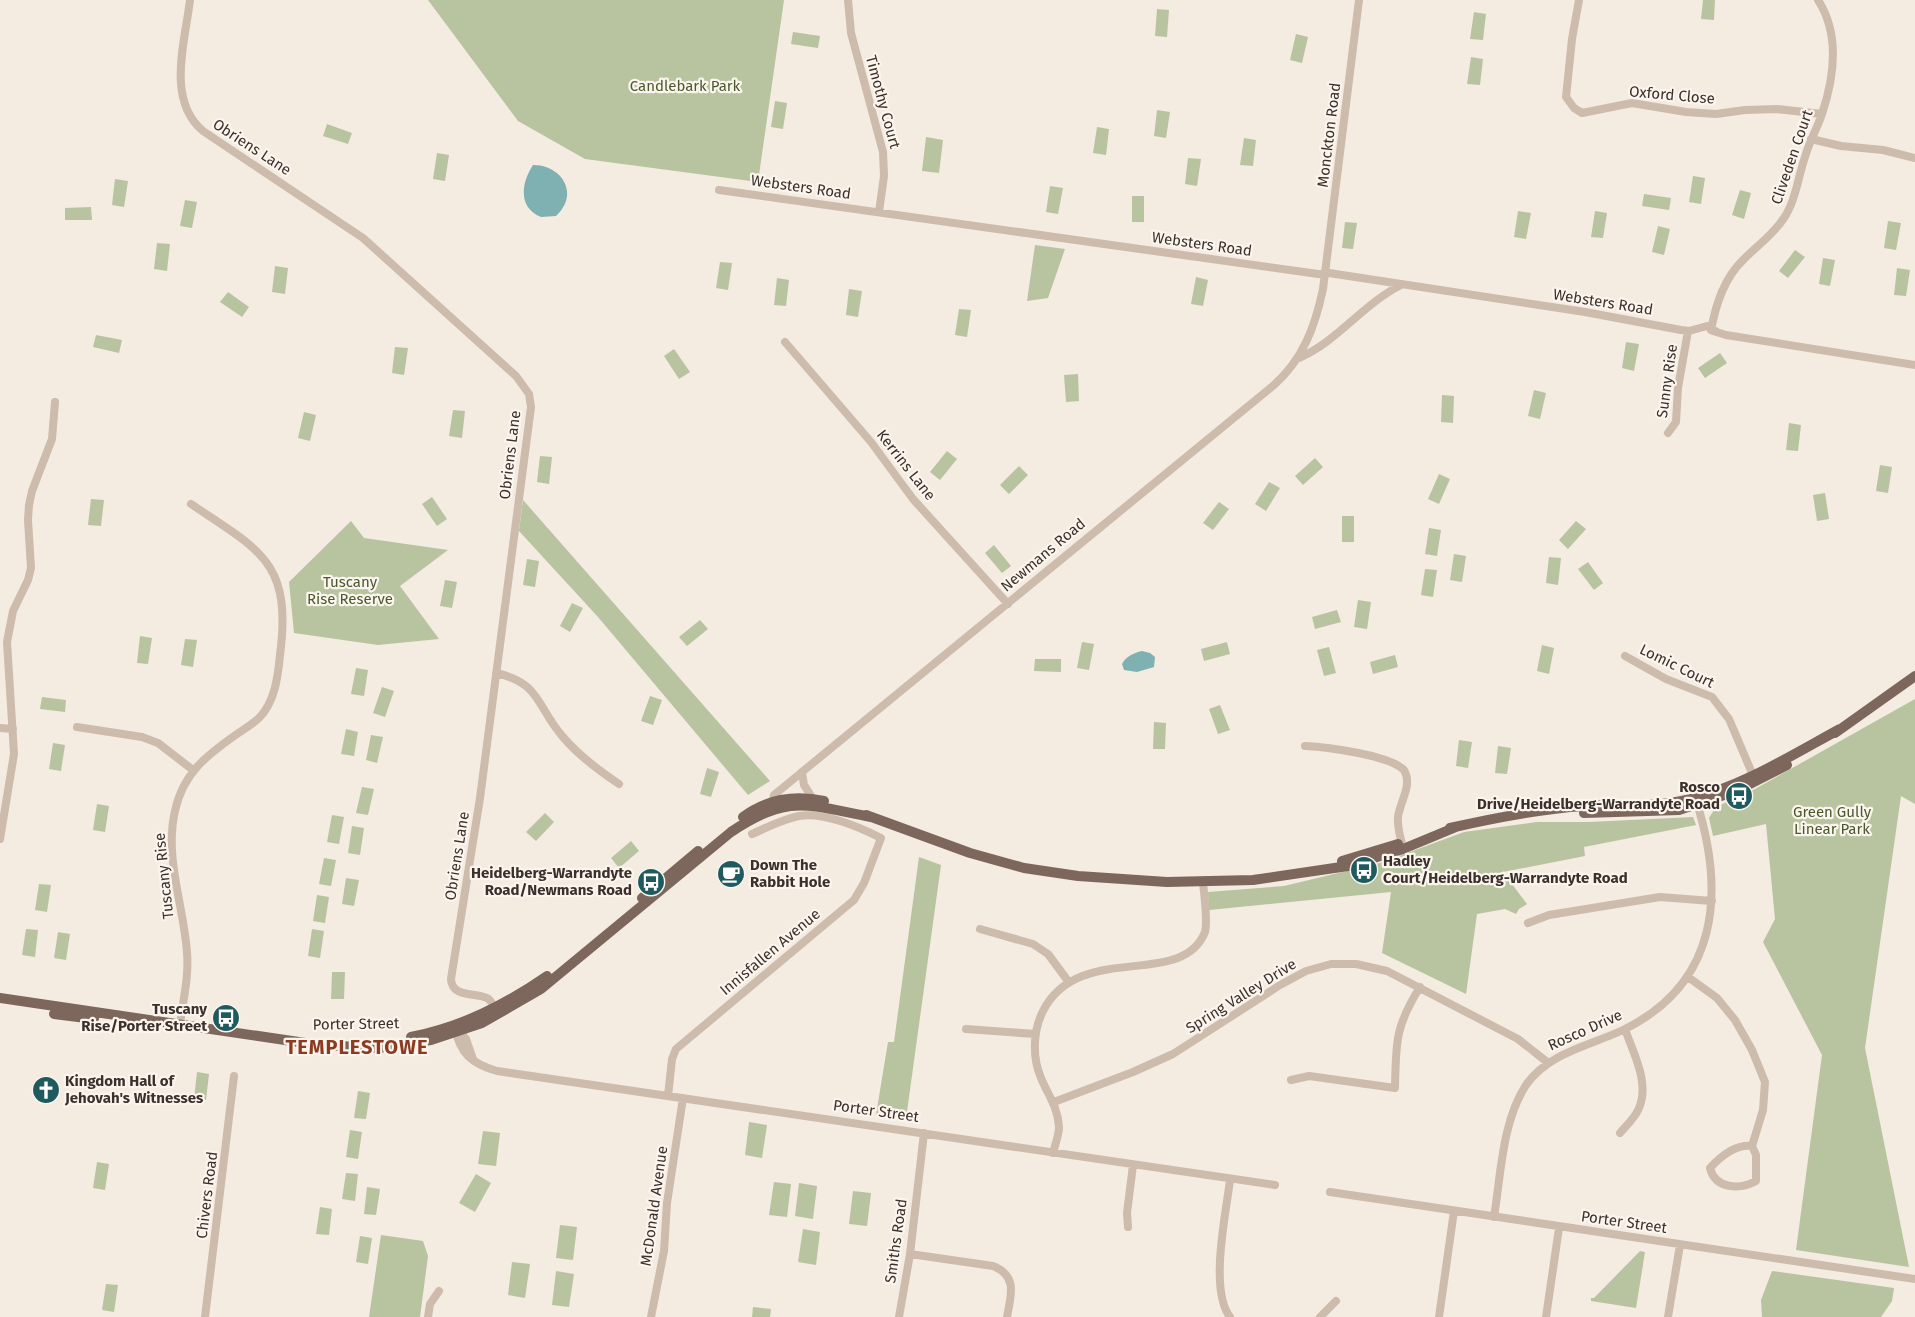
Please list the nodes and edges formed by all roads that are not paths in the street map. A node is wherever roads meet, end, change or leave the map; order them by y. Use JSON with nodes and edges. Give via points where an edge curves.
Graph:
{"nodes":[{"id":1,"x":190,"y":0,"type":"edge"},
{"id":2,"x":848,"y":0,"type":"edge"},
{"id":3,"x":1359,"y":0,"type":"edge"},
{"id":4,"x":1579,"y":0,"type":"edge"},
{"id":5,"x":1818,"y":0,"type":"edge"},
{"id":6,"x":1822,"y":114,"type":"junction"},
{"id":7,"x":1811,"y":139,"type":"junction"},
{"id":8,"x":1915,"y":158,"type":"edge"},
{"id":9,"x":719,"y":190,"type":"dead end"},
{"id":10,"x":879,"y":212,"type":"junction"},
{"id":11,"x":1325,"y":274,"type":"junction"},
{"id":12,"x":1375,"y":281,"type":"junction"},
{"id":13,"x":1401,"y":285,"type":"junction"},
{"id":14,"x":1382,"y":295,"type":"junction"},
{"id":15,"x":1713,"y":330,"type":"junction"},
{"id":16,"x":1685,"y":332,"type":"junction"},
{"id":17,"x":785,"y":342,"type":"dead end"},
{"id":18,"x":1299,"y":358,"type":"junction"},
{"id":19,"x":1915,"y":364,"type":"edge"},
{"id":20,"x":55,"y":402,"type":"dead end"},
{"id":21,"x":1668,"y":433,"type":"dead end"},
{"id":22,"x":191,"y":504,"type":"dead end"},
{"id":23,"x":1008,"y":604,"type":"junction"},
{"id":24,"x":1626,"y":656,"type":"dead end"},
{"id":25,"x":496,"y":673,"type":"junction"},
{"id":26,"x":1915,"y":676,"type":"edge"},
{"id":27,"x":1915,"y":683,"type":"edge"},
{"id":28,"x":1884,"y":699,"type":"junction"},
{"id":29,"x":77,"y":727,"type":"dead end"},
{"id":30,"x":0,"y":728,"type":"edge"},
{"id":31,"x":13,"y":729,"type":"junction"},
{"id":32,"x":1305,"y":746,"type":"dead end"},
{"id":33,"x":193,"y":770,"type":"junction"},
{"id":34,"x":802,"y":772,"type":"junction"},
{"id":35,"x":1754,"y":779,"type":"junction"},
{"id":36,"x":619,"y":784,"type":"dead end"},
{"id":37,"x":813,"y":799,"type":"junction"},
{"id":38,"x":1697,"y":801,"type":"junction"},
{"id":39,"x":771,"y":806,"type":"junction"},
{"id":40,"x":871,"y":817,"type":"junction"},
{"id":41,"x":752,"y":834,"type":"dead end"},
{"id":42,"x":0,"y":839,"type":"edge"},
{"id":43,"x":1402,"y":846,"type":"junction"},
{"id":44,"x":1203,"y":882,"type":"junction"},
{"id":45,"x":1712,"y":901,"type":"junction"},
{"id":46,"x":1528,"y":923,"type":"dead end"},
{"id":47,"x":980,"y":929,"type":"dead end"},
{"id":48,"x":1688,"y":977,"type":"junction"},
{"id":49,"x":1068,"y":981,"type":"junction"},
{"id":50,"x":1420,"y":987,"type":"junction"},
{"id":51,"x":0,"y":998,"type":"edge"},
{"id":52,"x":0,"y":1004,"type":"edge"},
{"id":53,"x":498,"y":1011,"type":"junction"},
{"id":54,"x":153,"y":1021,"type":"junction"},
{"id":55,"x":180,"y":1024,"type":"junction"},
{"id":56,"x":966,"y":1029,"type":"dead end"},
{"id":57,"x":1625,"y":1029,"type":"junction"},
{"id":58,"x":458,"y":1031,"type":"junction"},
{"id":59,"x":1035,"y":1034,"type":"junction"},
{"id":60,"x":1547,"y":1062,"type":"junction"},
{"id":61,"x":234,"y":1076,"type":"dead end"},
{"id":62,"x":1291,"y":1080,"type":"dead end"},
{"id":63,"x":668,"y":1096,"type":"junction"},
{"id":64,"x":683,"y":1098,"type":"junction"},
{"id":65,"x":1054,"y":1102,"type":"junction"},
{"id":66,"x":1620,"y":1133,"type":"dead end"},
{"id":67,"x":927,"y":1134,"type":"junction"},
{"id":68,"x":1752,"y":1146,"type":"junction"},
{"id":69,"x":1053,"y":1153,"type":"junction"},
{"id":70,"x":1133,"y":1165,"type":"junction"},
{"id":71,"x":1230,"y":1180,"type":"junction"},
{"id":72,"x":1275,"y":1185,"type":"dead end"},
{"id":73,"x":1330,"y":1192,"type":"dead end"},
{"id":74,"x":1454,"y":1211,"type":"junction"},
{"id":75,"x":1494,"y":1217,"type":"junction"},
{"id":76,"x":1128,"y":1227,"type":"dead end"},
{"id":77,"x":1559,"y":1228,"type":"junction"},
{"id":78,"x":1680,"y":1245,"type":"junction"},
{"id":79,"x":910,"y":1254,"type":"junction"},
{"id":80,"x":1915,"y":1279,"type":"edge"},
{"id":81,"x":439,"y":1291,"type":"dead end"},
{"id":82,"x":1336,"y":1301,"type":"dead end"},
{"id":83,"x":1228,"y":1315,"type":"edge"},
{"id":84,"x":205,"y":1317,"type":"edge"},
{"id":85,"x":428,"y":1317,"type":"edge"},
{"id":86,"x":651,"y":1317,"type":"edge"},
{"id":87,"x":900,"y":1317,"type":"edge"},
{"id":88,"x":1007,"y":1317,"type":"edge"},
{"id":89,"x":1217,"y":1317,"type":"edge"},
{"id":90,"x":1320,"y":1317,"type":"edge"},
{"id":91,"x":1440,"y":1317,"type":"edge"},
{"id":92,"x":1546,"y":1317,"type":"edge"},
{"id":93,"x":1668,"y":1317,"type":"edge"}],
"edges":[{"from":1,"to":25,"type":"street","name":"Obriens Lane","via":[[181,87],[183,103],[192,121],[363,238],[516,376],[529,394],[531,407]]},
{"from":2,"to":10,"type":"street","name":"Timothy Court","via":[[851,33],[883,152],[884,176]]},
{"from":3,"to":11,"type":"street","name":"Monckton Road"},
{"from":4,"to":6,"type":"street","name":"Oxford Close","via":[[1566,97],[1582,113],[1632,103],[1716,114],[1777,109]]},
{"from":5,"to":6,"type":"street","name":"Cliveden Court","via":[[1831,35],[1834,62]]},
{"from":6,"to":7,"type":"street","name":"Cliveden Court"},
{"from":7,"to":8,"type":"street"},
{"from":7,"to":15,"type":"street","name":"Cliveden Court","via":[[1794,198],[1784,218],[1732,273],[1718,300]]},
{"from":9,"to":10,"type":"street","name":"Websters Road"},
{"from":10,"to":11,"type":"street","name":"Websters Road"},
{"from":11,"to":12,"type":"street","name":"Websters Road"},
{"from":11,"to":18,"type":"street","name":"Newmans Road","via":[[1316,318]]},
{"from":12,"to":13,"type":"street","name":"Websters Road"},
{"from":12,"to":14,"type":"street"},
{"from":13,"to":14,"type":"street","name":"Newmans Road"},
{"from":13,"to":16,"type":"street","name":"Websters Road","via":[[1585,312]]},
{"from":14,"to":18,"type":"street","name":"Newmans Road","via":[[1322,346]]},
{"from":15,"to":16,"type":"street","name":"Websters Road"},
{"from":15,"to":19,"type":"street","name":"Websters Road"},
{"from":16,"to":21,"type":"street","name":"Sunny Rise","via":[[1676,422]]},
{"from":17,"to":23,"type":"street","name":"Kerrins Lane","via":[[871,442],[913,499]]},
{"from":18,"to":23,"type":"street","name":"Newmans Road","via":[[1274,385]]},
{"from":20,"to":31,"type":"street","via":[[52,439],[29,505],[31,568],[9,625]]},
{"from":22,"to":33,"type":"street","name":"Tuscany Rise","via":[[251,545],[271,568],[282,598],[282,646],[270,702],[259,718],[213,751]]},
{"from":23,"to":34,"type":"street","name":"Newmans Road"},
{"from":24,"to":35,"type":"street","name":"Lomic Court","via":[[1666,679],[1712,697],[1729,719]]},
{"from":25,"to":36,"type":"street","via":[[513,677],[526,685],[572,748],[590,765]]},
{"from":25,"to":53,"type":"street","name":"Obriens Lane","via":[[451,978],[454,989],[487,998]]},
{"from":26,"to":28,"type":"main road"},
{"from":27,"to":28,"type":"main road"},
{"from":28,"to":35,"type":"main road","via":[[1815,748]]},
{"from":29,"to":33,"type":"street","via":[[142,737],[158,743]]},
{"from":30,"to":31,"type":"street"},
{"from":31,"to":42,"type":"street","via":[[13,762]]},
{"from":32,"to":43,"type":"street","via":[[1344,750],[1392,763],[1404,770],[1408,783],[1398,822]]},
{"from":33,"to":55,"type":"street","name":"Tuscany Rise","via":[[178,801],[171,839],[188,954]]},
{"from":34,"to":37,"type":"street","via":[[804,785]]},
{"from":34,"to":39,"type":"street","name":"Newmans Road","via":[[774,795]]},
{"from":35,"to":38,"type":"main road"},
{"from":37,"to":39,"type":"main road","via":[[794,798]]},
{"from":37,"to":40,"type":"main road","via":[[838,804]]},
{"from":38,"to":43,"type":"main road","via":[[1679,810],[1538,812],[1495,818],[1456,827]]},
{"from":38,"to":45,"type":"street","name":"Rosco Drive","via":[[1710,854]]},
{"from":39,"to":40,"type":"main road","via":[[814,806]]},
{"from":39,"to":53,"type":"main road","name":"Newmans Road","via":[[731,832],[541,989]]},
{"from":40,"to":44,"type":"main road","via":[[970,853],[1024,868],[1104,878]]},
{"from":41,"to":63,"type":"street","name":"Innisfallen Avenue","via":[[792,818],[811,815],[881,838],[854,900],[676,1049]]},
{"from":43,"to":44,"type":"main road","via":[[1364,862],[1269,878]]},
{"from":44,"to":49,"type":"street","via":[[1206,930],[1196,948],[1172,960],[1099,970]]},
{"from":45,"to":46,"type":"street","via":[[1660,897],[1549,914]]},
{"from":45,"to":48,"type":"street","name":"Rosco Drive","via":[[1709,926]]},
{"from":47,"to":49,"type":"street","via":[[1033,944],[1048,954]]},
{"from":48,"to":57,"type":"street","name":"Rosco Drive","via":[[1673,994]]},
{"from":48,"to":68,"type":"street","via":[[1717,998],[1735,1020],[1765,1082],[1763,1110]]},
{"from":49,"to":59,"type":"street","via":[[1043,1011]]},
{"from":50,"to":60,"type":"street","name":"Spring Valley Drive","via":[[1518,1039]]},
{"from":50,"to":62,"type":"street","via":[[1399,1026],[1395,1088],[1309,1076]]},
{"from":50,"to":65,"type":"street","name":"Spring Valley Drive","via":[[1388,971],[1356,964],[1331,964],[1306,971],[1173,1054]]},
{"from":51,"to":54,"type":"main road","name":"Porter Street"},
{"from":52,"to":54,"type":"main road","name":"Porter Street","via":[[74,1017]]},
{"from":53,"to":58,"type":"main road","name":"Newmans Road"},
{"from":54,"to":55,"type":"main road","name":"Porter Street"},
{"from":55,"to":58,"type":"main road","name":"Porter Street","via":[[319,1045],[379,1048],[411,1044]]},
{"from":56,"to":59,"type":"street"},
{"from":57,"to":60,"type":"street","name":"Rosco Drive"},
{"from":57,"to":66,"type":"street","via":[[1643,1091],[1639,1109]]},
{"from":58,"to":63,"type":"street","name":"Porter Street","via":[[460,1047],[474,1061],[497,1071]]},
{"from":59,"to":65,"type":"street","via":[[1035,1058]]},
{"from":60,"to":75,"type":"street","name":"Rosco Drive","via":[[1527,1085],[1514,1109]]},
{"from":61,"to":84,"type":"street","name":"Chivers Road"},
{"from":63,"to":64,"type":"street","name":"Porter Street"},
{"from":64,"to":67,"type":"street","name":"Porter Street"},
{"from":64,"to":86,"type":"street","name":"McDonald Avenue","via":[[667,1203],[664,1251]]},
{"from":65,"to":69,"type":"street","via":[[1059,1129]]},
{"from":67,"to":69,"type":"street","name":"Porter Street"},
{"from":67,"to":79,"type":"street","name":"Smiths Road"},
{"from":68,"to":68,"type":"street","via":[[1756,1155],[1756,1181],[1744,1188],[1719,1183],[1710,1168],[1717,1160],[1741,1145]]},
{"from":69,"to":70,"type":"street","name":"Porter Street"},
{"from":70,"to":71,"type":"street","name":"Porter Street"},
{"from":70,"to":76,"type":"street"},
{"from":71,"to":72,"type":"street","name":"Porter Street"},
{"from":71,"to":83,"type":"street","via":[[1220,1261],[1221,1292]]},
{"from":73,"to":74,"type":"street","name":"Porter Street"},
{"from":74,"to":75,"type":"street","name":"Porter Street"},
{"from":74,"to":91,"type":"street"},
{"from":75,"to":77,"type":"street","name":"Porter Street"},
{"from":77,"to":78,"type":"street","name":"Porter Street"},
{"from":77,"to":92,"type":"street"},
{"from":78,"to":80,"type":"street","name":"Porter Street"},
{"from":78,"to":93,"type":"street"},
{"from":79,"to":87,"type":"street","name":"Smiths Road"},
{"from":79,"to":88,"type":"street","via":[[1003,1270],[1011,1286]]},
{"from":81,"to":85,"type":"street","via":[[430,1304]]},
{"from":82,"to":90,"type":"street"},
{"from":83,"to":89,"type":"street"}]}
